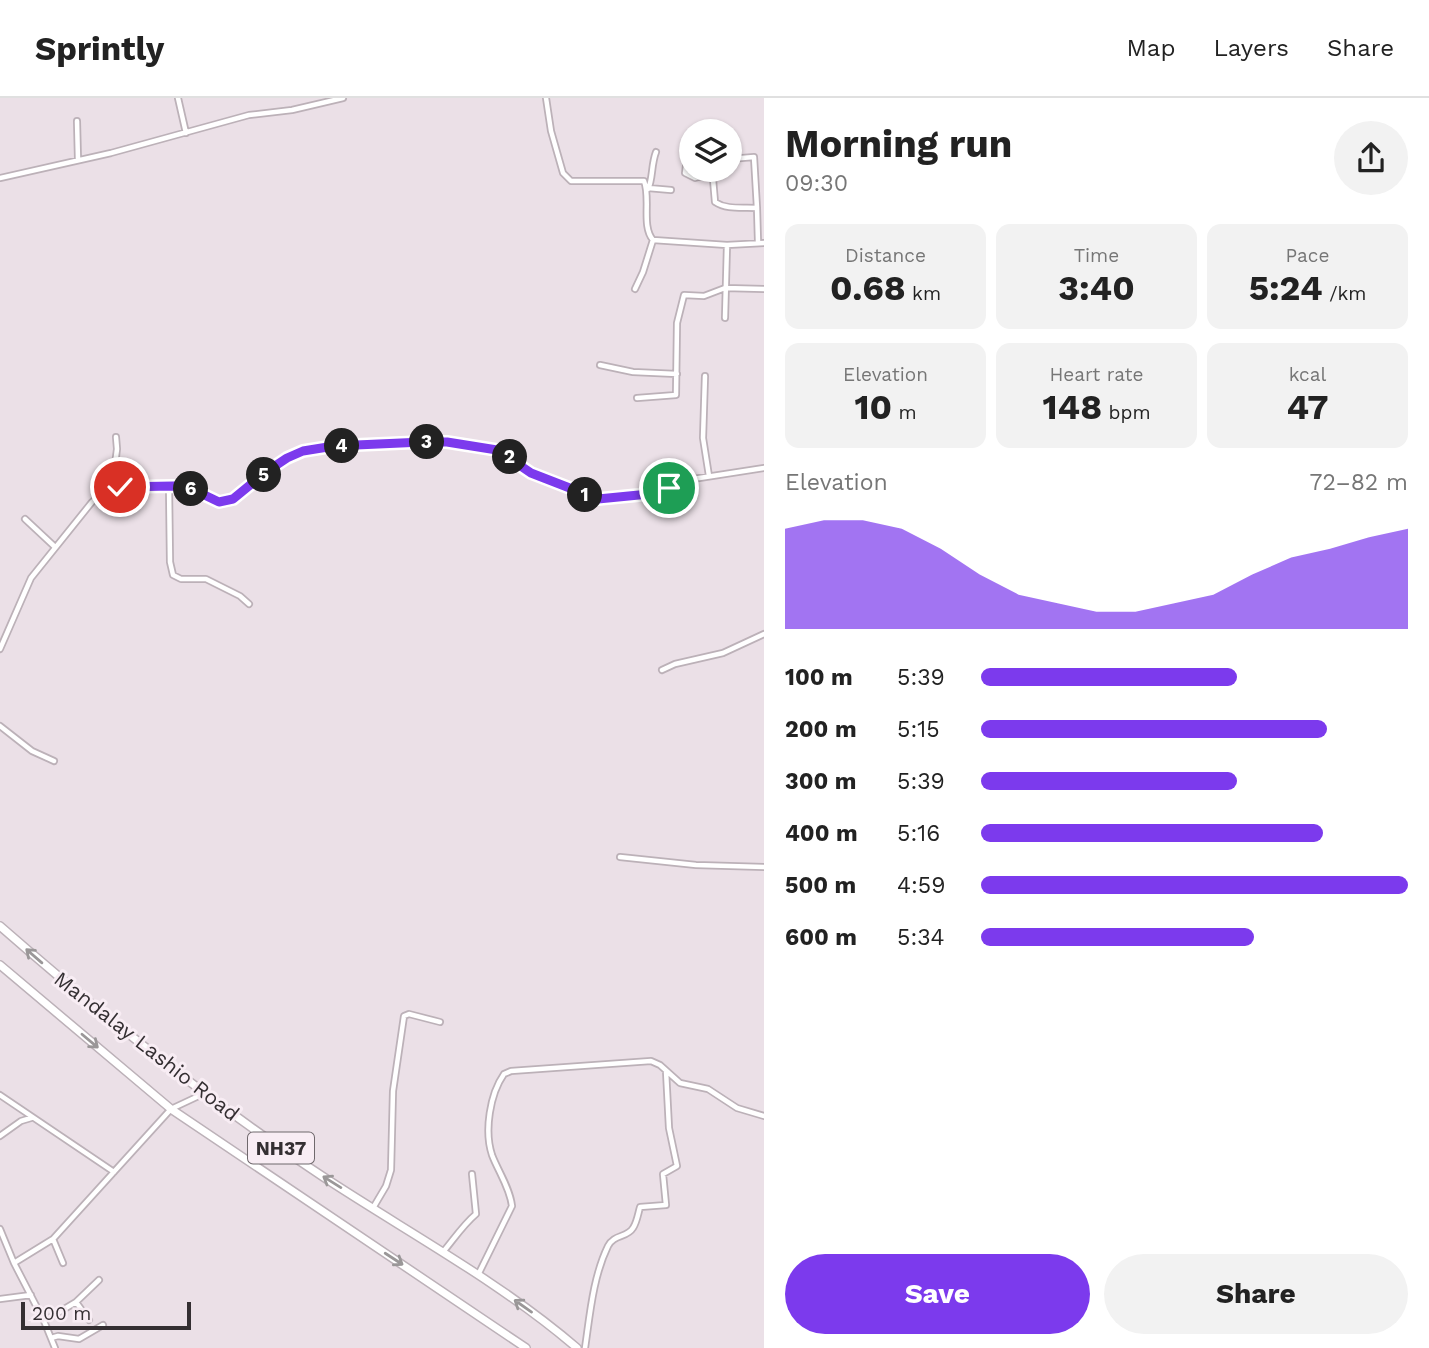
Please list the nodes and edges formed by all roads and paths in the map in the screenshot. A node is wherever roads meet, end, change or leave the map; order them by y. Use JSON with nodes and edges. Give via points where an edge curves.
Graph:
{"nodes":[{"id":1,"x":178,"y":98,"type":"edge"},
{"id":2,"x":343,"y":98,"type":"edge"},
{"id":3,"x":546,"y":98,"type":"edge"},
{"id":4,"x":77,"y":121,"type":"dead end"},
{"id":5,"x":186,"y":133,"type":"junction"},
{"id":6,"x":656,"y":152,"type":"dead end"},
{"id":7,"x":742,"y":158,"type":"edge"},
{"id":8,"x":78,"y":160,"type":"junction"},
{"id":9,"x":0,"y":178,"type":"edge"},
{"id":10,"x":713,"y":182,"type":"edge"},
{"id":11,"x":648,"y":188,"type":"junction"},
{"id":12,"x":671,"y":190,"type":"dead end"},
{"id":13,"x":757,"y":208,"type":"junction"},
{"id":14,"x":653,"y":240,"type":"junction"},
{"id":15,"x":761,"y":242,"type":"edge"},
{"id":16,"x":727,"y":245,"type":"junction"},
{"id":17,"x":725,"y":288,"type":"junction"},
{"id":18,"x":635,"y":289,"type":"dead end"},
{"id":19,"x":764,"y":289,"type":"edge"},
{"id":20,"x":725,"y":318,"type":"dead end"},
{"id":21,"x":600,"y":365,"type":"dead end"},
{"id":22,"x":677,"y":374,"type":"junction"},
{"id":23,"x":705,"y":376,"type":"dead end"},
{"id":24,"x":637,"y":398,"type":"dead end"},
{"id":25,"x":116,"y":437,"type":"dead end"},
{"id":26,"x":764,"y":468,"type":"edge"},
{"id":27,"x":709,"y":476,"type":"junction"},
{"id":28,"x":169,"y":486,"type":"junction"},
{"id":29,"x":112,"y":489,"type":"junction"},
{"id":30,"x":25,"y":519,"type":"dead end"},
{"id":31,"x":55,"y":547,"type":"junction"},
{"id":32,"x":249,"y":604,"type":"dead end"},
{"id":33,"x":764,"y":634,"type":"edge"},
{"id":34,"x":0,"y":649,"type":"edge"},
{"id":35,"x":662,"y":670,"type":"dead end"},
{"id":36,"x":0,"y":726,"type":"edge"},
{"id":37,"x":54,"y":761,"type":"dead end"},
{"id":38,"x":620,"y":857,"type":"dead end"},
{"id":39,"x":764,"y":867,"type":"edge"},
{"id":40,"x":0,"y":926,"type":"edge"},
{"id":41,"x":0,"y":965,"type":"edge"},
{"id":42,"x":440,"y":1021,"type":"dead end"},
{"id":43,"x":666,"y":1071,"type":"junction"},
{"id":44,"x":204,"y":1094,"type":"junction"},
{"id":45,"x":0,"y":1095,"type":"edge"},
{"id":46,"x":171,"y":1109,"type":"junction"},
{"id":47,"x":764,"y":1116,"type":"edge"},
{"id":48,"x":32,"y":1118,"type":"junction"},
{"id":49,"x":0,"y":1136,"type":"edge"},
{"id":50,"x":114,"y":1172,"type":"junction"},
{"id":51,"x":472,"y":1174,"type":"dead end"},
{"id":52,"x":373,"y":1208,"type":"junction"},
{"id":53,"x":0,"y":1229,"type":"edge"},
{"id":54,"x":53,"y":1239,"type":"junction"},
{"id":55,"x":443,"y":1253,"type":"junction"},
{"id":56,"x":14,"y":1263,"type":"junction"},
{"id":57,"x":63,"y":1263,"type":"dead end"},
{"id":58,"x":477,"y":1275,"type":"junction"},
{"id":59,"x":99,"y":1280,"type":"dead end"},
{"id":60,"x":30,"y":1295,"type":"junction"},
{"id":61,"x":0,"y":1299,"type":"edge"},
{"id":62,"x":76,"y":1302,"type":"junction"},
{"id":63,"x":89,"y":1320,"type":"dead end"},
{"id":64,"x":44,"y":1321,"type":"junction"},
{"id":65,"x":103,"y":1325,"type":"dead end"},
{"id":66,"x":51,"y":1338,"type":"junction"},
{"id":67,"x":55,"y":1348,"type":"edge"},
{"id":68,"x":526,"y":1348,"type":"edge"},
{"id":69,"x":577,"y":1348,"type":"edge"},
{"id":70,"x":585,"y":1348,"type":"edge"}],
"edges":[{"from":1,"to":5,"type":"street"},
{"from":2,"to":5,"type":"street","via":[[249,115]]},
{"from":3,"to":11,"type":"street","via":[[567,179],[644,181]]},
{"from":4,"to":8,"type":"street"},
{"from":5,"to":8,"type":"street"},
{"from":6,"to":11,"type":"street"},
{"from":7,"to":13,"type":"street","via":[[754,157]]},
{"from":8,"to":9,"type":"street"},
{"from":10,"to":13,"type":"street","via":[[719,205]]},
{"from":11,"to":12,"type":"street"},
{"from":11,"to":14,"type":"street","via":[[648,234]]},
{"from":13,"to":15,"type":"street"},
{"from":14,"to":16,"type":"street"},
{"from":14,"to":18,"type":"street"},
{"from":15,"to":16,"type":"street"},
{"from":16,"to":17,"type":"street"},
{"from":17,"to":19,"type":"street"},
{"from":17,"to":20,"type":"street"},
{"from":17,"to":22,"type":"street","via":[[704,296],[684,295],[677,323]]},
{"from":21,"to":22,"type":"street"},
{"from":22,"to":24,"type":"street","via":[[676,394]]},
{"from":23,"to":27,"type":"street","via":[[703,438]]},
{"from":25,"to":29,"type":"street"},
{"from":26,"to":27,"type":"street"},
{"from":27,"to":28,"type":"street","via":[[649,494],[598,499],[531,473],[497,450],[423,442],[303,451],[229,502]]},
{"from":28,"to":29,"type":"street"},
{"from":28,"to":32,"type":"street","via":[[173,575],[206,579]]},
{"from":29,"to":31,"type":"street","via":[[92,502]]},
{"from":30,"to":31,"type":"street"},
{"from":31,"to":34,"type":"street","via":[[31,578]]},
{"from":33,"to":35,"type":"street","via":[[723,653]]},
{"from":36,"to":37,"type":"street","via":[[32,751]]},
{"from":38,"to":39,"type":"street"},
{"from":44,"to":40,"type":"highway","name":"Mandalay Lashio Road","number":"NH37","one_way":true},
{"from":41,"to":46,"type":"highway","name":"Mandalay Lashio Road","number":"NH37","one_way":true},
{"from":42,"to":52,"type":"street","via":[[404,1016],[393,1091],[391,1170]]},
{"from":43,"to":47,"type":"street","via":[[680,1083],[708,1088],[737,1108]]},
{"from":43,"to":58,"type":"street","via":[[651,1061],[640,1061],[504,1074],[490,1116],[490,1144],[512,1206]]},
{"from":43,"to":70,"type":"street","via":[[669,1128],[677,1166],[663,1174],[666,1205],[640,1207],[635,1226],[608,1244],[592,1296]]},
{"from":44,"to":46,"type":"street"},
{"from":52,"to":44,"type":"highway","name":"Mandalay Lashio Road","number":"NH37","one_way":true},
{"from":45,"to":48,"type":"street"},
{"from":46,"to":50,"type":"street"},
{"from":46,"to":68,"type":"highway","name":"Mandalay Lashio Road","number":"NH37","one_way":true},
{"from":48,"to":49,"type":"street"},
{"from":48,"to":50,"type":"street"},
{"from":50,"to":54,"type":"street"},
{"from":51,"to":55,"type":"street","via":[[476,1214]]},
{"from":52,"to":55,"type":"highway","name":"Mandalay Lashio Road","number":"NH37"},
{"from":53,"to":56,"type":"street"},
{"from":54,"to":56,"type":"street"},
{"from":54,"to":57,"type":"street"},
{"from":55,"to":58,"type":"highway","name":"Mandalay Lashio Road","number":"NH37"},
{"from":56,"to":60,"type":"street"},
{"from":69,"to":58,"type":"highway","name":"Mandalay Lashio Road","number":"NH37","one_way":true},
{"from":59,"to":62,"type":"street"},
{"from":60,"to":61,"type":"street"},
{"from":60,"to":64,"type":"street"},
{"from":62,"to":63,"type":"street"},
{"from":62,"to":64,"type":"street"},
{"from":64,"to":66,"type":"street"},
{"from":65,"to":66,"type":"street","via":[[79,1339]]},
{"from":66,"to":67,"type":"street"}]}
